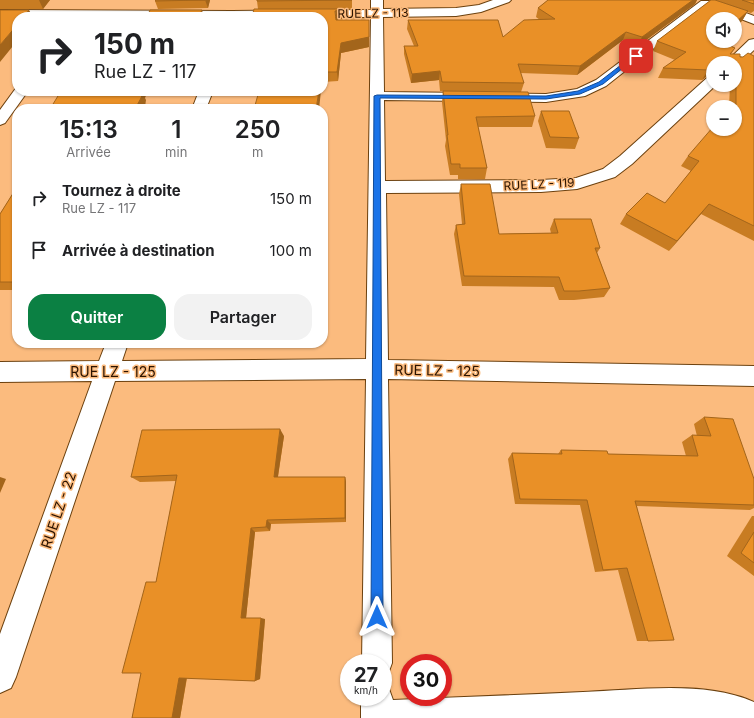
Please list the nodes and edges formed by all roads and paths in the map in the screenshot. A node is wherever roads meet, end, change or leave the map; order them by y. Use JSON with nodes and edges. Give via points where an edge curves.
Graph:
{"nodes":[{"id":1,"x":237,"y":0,"type":"edge"},
{"id":2,"x":505,"y":0,"type":"edge"},
{"id":3,"x":702,"y":1,"type":"edge"},
{"id":4,"x":378,"y":7,"type":"edge"},
{"id":5,"x":233,"y":12,"type":"edge"},
{"id":6,"x":297,"y":12,"type":"edge"},
{"id":7,"x":0,"y":14,"type":"edge"},
{"id":8,"x":12,"y":14,"type":"edge"},
{"id":9,"x":754,"y":20,"type":"edge"},
{"id":10,"x":754,"y":43,"type":"edge"},
{"id":11,"x":740,"y":56,"type":"edge"},
{"id":12,"x":706,"y":86,"type":"edge"},
{"id":13,"x":12,"y":95,"type":"edge"},
{"id":14,"x":0,"y":96,"type":"edge"},
{"id":15,"x":18,"y":96,"type":"edge"},
{"id":16,"x":377,"y":96,"type":"junction"},
{"id":17,"x":0,"y":120,"type":"edge"},
{"id":18,"x":377,"y":187,"type":"junction"},
{"id":19,"x":115,"y":348,"type":"edge"},
{"id":20,"x":377,"y":369,"type":"junction"},
{"id":21,"x":0,"y":372,"type":"edge"},
{"id":22,"x":107,"y":372,"type":"junction"},
{"id":23,"x":754,"y":376,"type":"edge"},
{"id":24,"x":377,"y":654,"type":"edge"},
{"id":25,"x":0,"y":677,"type":"edge"},
{"id":26,"x":377,"y":711,"type":"edge"},
{"id":27,"x":754,"y":718,"type":"edge"}],
"edges":[{"from":1,"to":5,"type":"street"},
{"from":2,"to":4,"type":"street","name":"RUE LZ - 113","via":[[481,8],[456,12]]},
{"from":3,"to":9,"type":"street"},
{"from":3,"to":16,"type":"street","via":[[601,83],[580,92],[546,98]]},
{"from":4,"to":6,"type":"street","name":"RUE LZ - 113"},
{"from":4,"to":16,"type":"street"},
{"from":7,"to":8,"type":"street","name":"RUE LZ - 113"},
{"from":10,"to":11,"type":"street"},
{"from":12,"to":18,"type":"street","name":"RUE LZ - 119","via":[[609,173],[577,183],[541,186]]},
{"from":13,"to":14,"type":"street"},
{"from":15,"to":17,"type":"street"},
{"from":16,"to":18,"type":"street"},
{"from":18,"to":20,"type":"street"},
{"from":19,"to":22,"type":"street","name":"RUE LZ - 22"},
{"from":20,"to":22,"type":"street","name":"RUE LZ - 125"},
{"from":20,"to":23,"type":"street","name":"RUE LZ - 125"},
{"from":20,"to":24,"type":"street"},
{"from":21,"to":22,"type":"street","name":"RUE LZ - 125"},
{"from":22,"to":25,"type":"street","name":"RUE LZ - 22"},
{"from":26,"to":27,"type":"street","via":[[684,704],[738,711]]}]}
